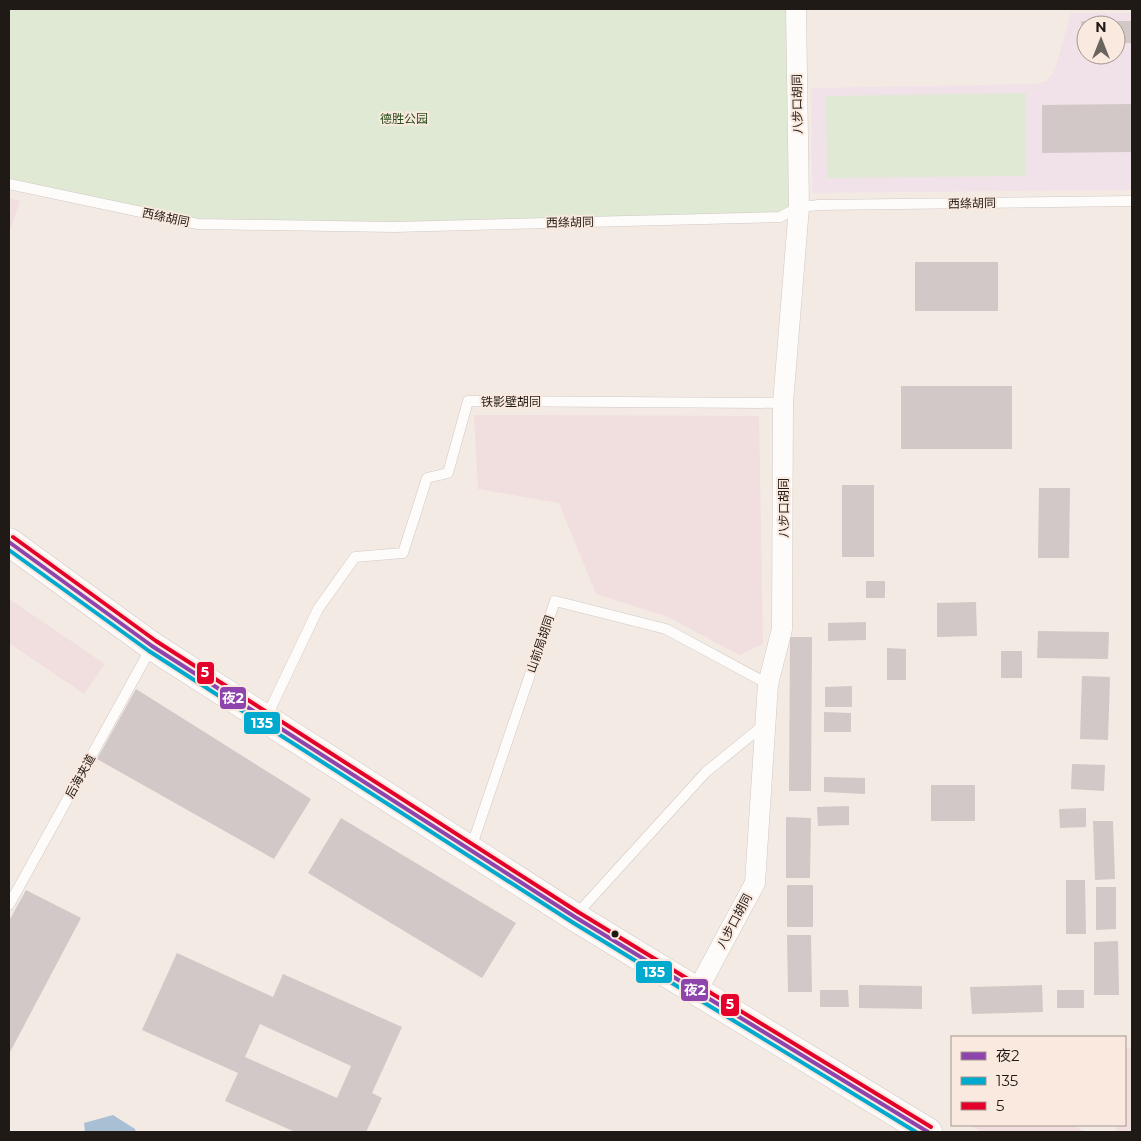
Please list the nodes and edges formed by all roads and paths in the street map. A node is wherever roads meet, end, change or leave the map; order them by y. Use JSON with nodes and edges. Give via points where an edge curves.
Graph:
{"nodes":[{"id":1,"x":796,"y":9,"type":"edge"},
{"id":2,"x":9,"y":184,"type":"edge"},
{"id":3,"x":1132,"y":201,"type":"edge"},
{"id":4,"x":798,"y":207,"type":"junction"},
{"id":5,"x":783,"y":403,"type":"junction"},
{"id":6,"x":9,"y":542,"type":"edge"},
{"id":7,"x":152,"y":646,"type":"junction"},
{"id":8,"x":768,"y":684,"type":"junction"},
{"id":9,"x":266,"y":719,"type":"junction"},
{"id":10,"x":766,"y":723,"type":"junction"},
{"id":11,"x":471,"y":849,"type":"junction"},
{"id":12,"x":9,"y":905,"type":"edge"},
{"id":13,"x":574,"y":917,"type":"junction"},
{"id":14,"x":697,"y":991,"type":"junction"},
{"id":15,"x":928,"y":1132,"type":"edge"}],
"edges":[{"from":1,"to":4,"type":"street","name":"八步口胡同"},
{"from":2,"to":4,"type":"lane","name":"西绦胡同","via":[[198,224],[394,227],[780,217]]},
{"from":3,"to":4,"type":"lane","name":"西绦胡同","via":[[818,204]]},
{"from":4,"to":5,"type":"street","name":"八步口胡同"},
{"from":5,"to":8,"type":"street","name":"八步口胡同","via":[[782,629]]},
{"from":5,"to":9,"type":"lane","name":"铁影壁胡同","via":[[468,401],[448,473],[427,478],[403,553],[355,557],[318,609]]},
{"from":6,"to":7,"type":"main road"},
{"from":7,"to":9,"type":"main road"},
{"from":7,"to":12,"type":"lane","name":"后海夹道"},
{"from":8,"to":10,"type":"street","name":"八步口胡同"},
{"from":8,"to":11,"type":"lane","name":"山前局胡同","via":[[666,629],[555,600]]},
{"from":9,"to":11,"type":"main road"},
{"from":10,"to":13,"type":"lane","via":[[706,772]]},
{"from":10,"to":14,"type":"street","name":"八步口胡同","via":[[755,883]]},
{"from":11,"to":13,"type":"main road"},
{"from":13,"to":14,"type":"main road"},
{"from":14,"to":15,"type":"main road"}]}
